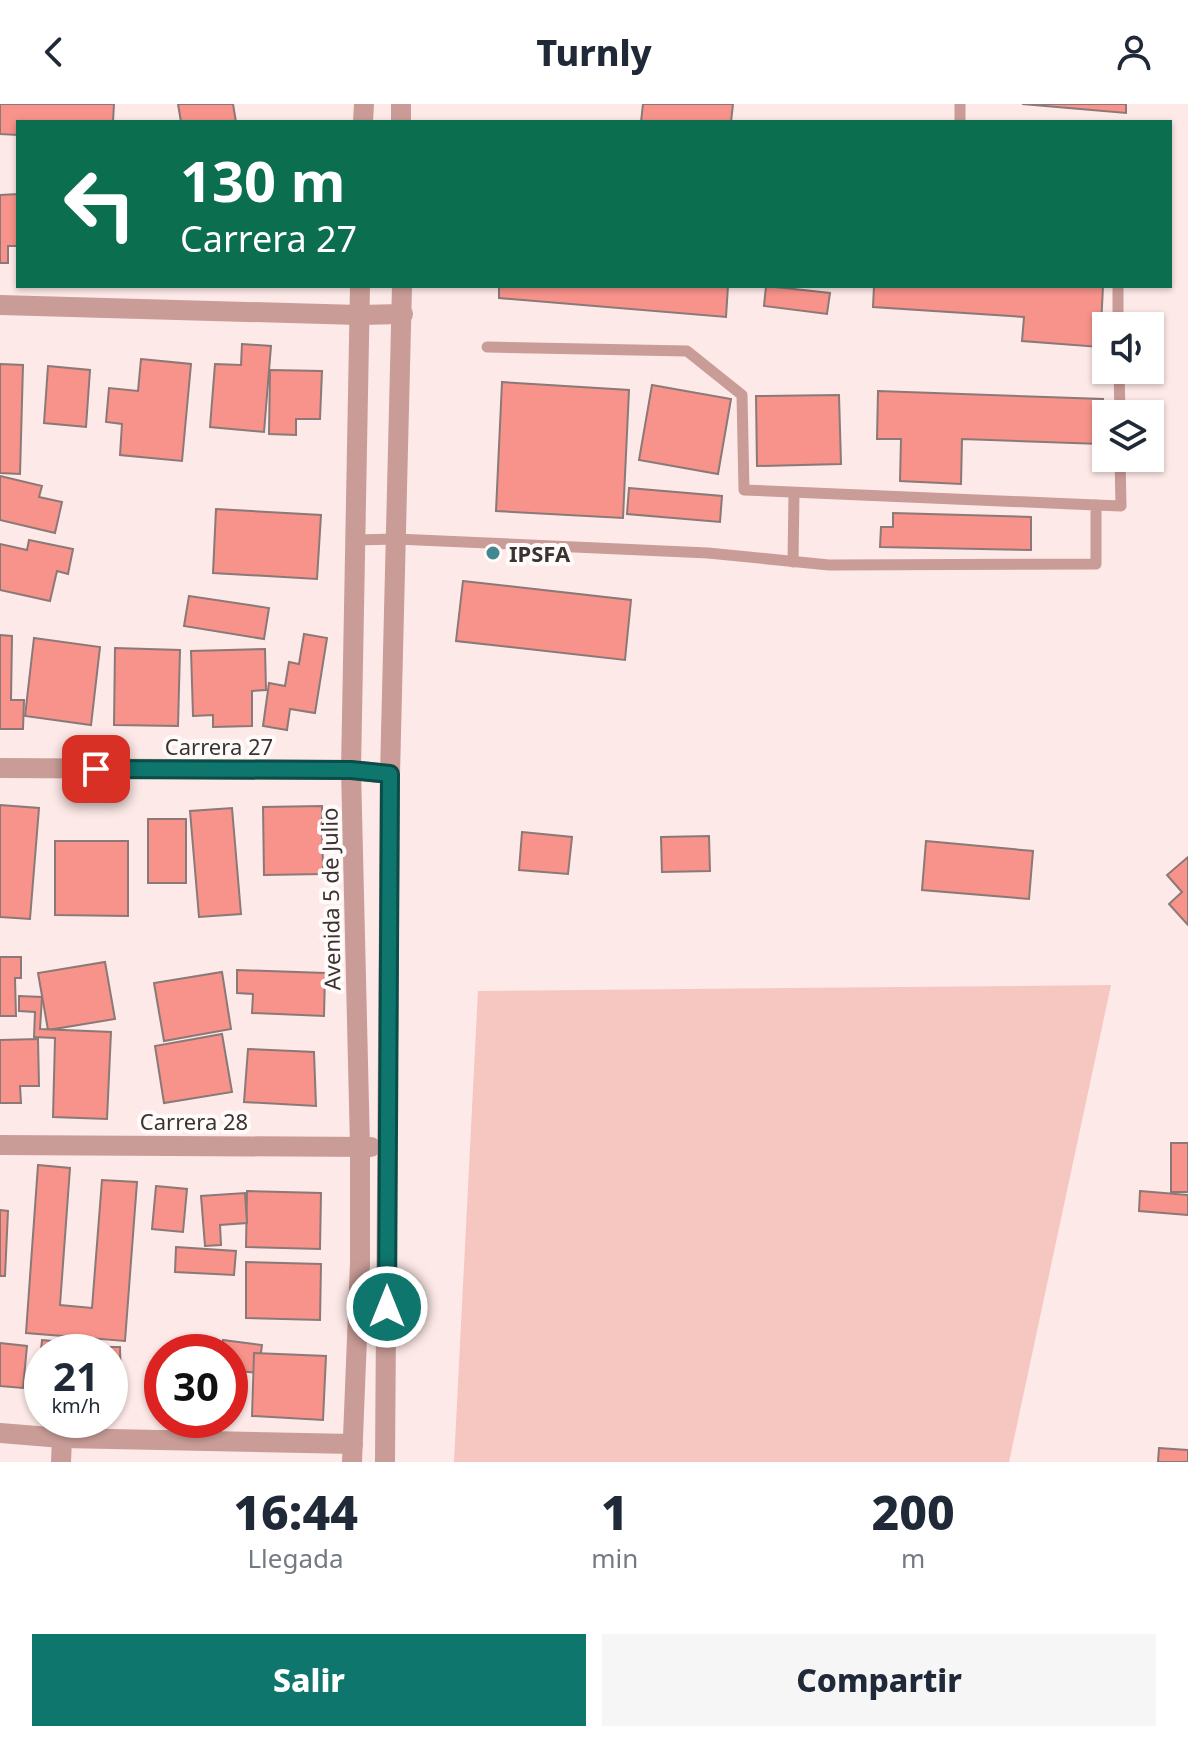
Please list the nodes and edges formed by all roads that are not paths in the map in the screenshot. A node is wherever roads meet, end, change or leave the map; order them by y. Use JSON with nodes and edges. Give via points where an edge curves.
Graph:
{"nodes":[{"id":1,"x":360,"y":288,"type":"edge"},
{"id":2,"x":402,"y":288,"type":"edge"},
{"id":3,"x":1118,"y":288,"type":"edge"},
{"id":4,"x":0,"y":305,"type":"edge"},
{"id":5,"x":1118,"y":312,"type":"edge"},
{"id":6,"x":403,"y":314,"type":"junction"},
{"id":7,"x":359,"y":315,"type":"junction"},
{"id":8,"x":487,"y":347,"type":"dead end"},
{"id":9,"x":1120,"y":472,"type":"edge"},
{"id":10,"x":794,"y":493,"type":"junction"},
{"id":11,"x":1096,"y":505,"type":"junction"},
{"id":12,"x":396,"y":539,"type":"junction"},
{"id":13,"x":355,"y":540,"type":"junction"},
{"id":14,"x":793,"y":562,"type":"junction"},
{"id":15,"x":0,"y":768,"type":"edge"},
{"id":16,"x":351,"y":770,"type":"junction"},
{"id":17,"x":390,"y":774,"type":"junction"},
{"id":18,"x":0,"y":1145,"type":"edge"},
{"id":19,"x":360,"y":1146,"type":"junction"},
{"id":20,"x":387,"y":1148,"type":"junction"},
{"id":21,"x":0,"y":1433,"type":"edge"},
{"id":22,"x":24,"y":1435,"type":"edge"},
{"id":23,"x":62,"y":1438,"type":"joint"},
{"id":24,"x":352,"y":1453,"type":"edge"},
{"id":25,"x":61,"y":1462,"type":"edge"},
{"id":26,"x":385,"y":1462,"type":"edge"}],
"edges":[{"from":1,"to":7,"type":"street","name":"Avenida 5 de Julio"},
{"from":2,"to":6,"type":"street"},
{"from":3,"to":5,"type":"lane"},
{"from":4,"to":7,"type":"street"},
{"from":6,"to":7,"type":"street"},
{"from":6,"to":12,"type":"street"},
{"from":7,"to":13,"type":"street","name":"Avenida 5 de Julio"},
{"from":8,"to":10,"type":"lane","via":[[687,351],[742,395],[744,490]]},
{"from":9,"to":11,"type":"lane","via":[[1121,506]]},
{"from":10,"to":11,"type":"lane"},
{"from":10,"to":14,"type":"lane"},
{"from":11,"to":14,"type":"lane","via":[[1096,564]]},
{"from":12,"to":13,"type":"lane"},
{"from":12,"to":14,"type":"lane","via":[[708,553]]},
{"from":12,"to":17,"type":"street"},
{"from":13,"to":16,"type":"street","name":"Avenida 5 de Julio"},
{"from":15,"to":16,"type":"street","name":"Carrera 27"},
{"from":16,"to":17,"type":"street","name":"Carrera 27"},
{"from":16,"to":19,"type":"street","name":"Avenida 5 de Julio"},
{"from":17,"to":20,"type":"street"},
{"from":18,"to":19,"type":"street","name":"Carrera 28"},
{"from":19,"to":20,"type":"street","name":"Carrera 28"},
{"from":19,"to":24,"type":"street","name":"Avenida 5 de Julio"},
{"from":20,"to":26,"type":"street"},
{"from":21,"to":22,"type":"street"},
{"from":23,"to":24,"type":"street"},
{"from":23,"to":25,"type":"street"}]}
